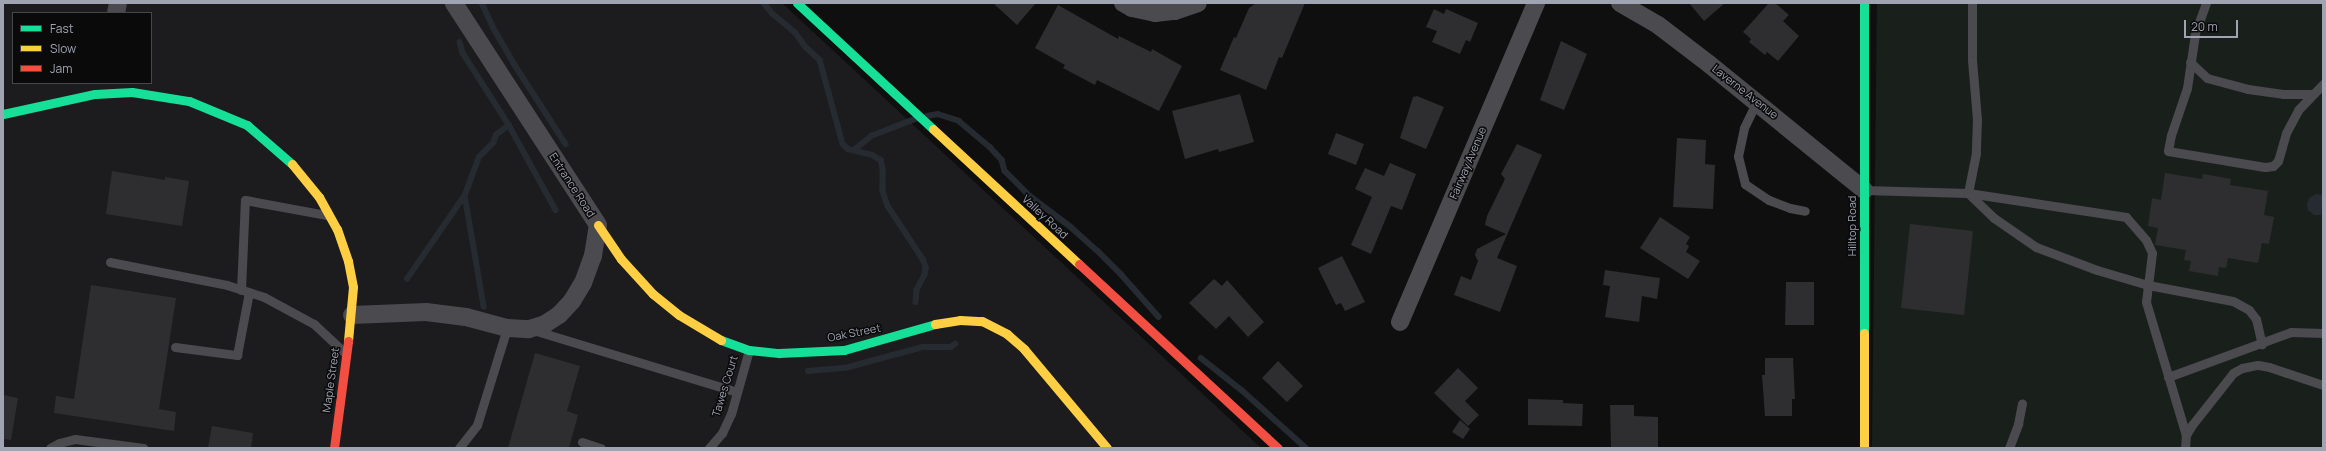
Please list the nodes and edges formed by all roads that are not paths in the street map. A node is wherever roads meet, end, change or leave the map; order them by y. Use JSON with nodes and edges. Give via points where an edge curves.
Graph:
{"nodes":[{"id":1,"x":454,"y":3,"type":"edge"},
{"id":2,"x":796,"y":3,"type":"edge"},
{"id":3,"x":1123,"y":3,"type":"edge"},
{"id":4,"x":1198,"y":3,"type":"edge"},
{"id":5,"x":1536,"y":3,"type":"edge"},
{"id":6,"x":1620,"y":3,"type":"edge"},
{"id":7,"x":1864,"y":3,"type":"edge"},
{"id":8,"x":1972,"y":3,"type":"edge"},
{"id":9,"x":2206,"y":3,"type":"edge"},
{"id":10,"x":2190,"y":62,"type":"junction"},
{"id":11,"x":2323,"y":84,"type":"edge"},
{"id":12,"x":97,"y":88,"type":"edge"},
{"id":13,"x":2313,"y":94,"type":"junction"},
{"id":14,"x":1757,"y":102,"type":"junction"},
{"id":15,"x":3,"y":114,"type":"edge"},
{"id":16,"x":1864,"y":190,"type":"junction"},
{"id":17,"x":1968,"y":192,"type":"junction"},
{"id":18,"x":1805,"y":211,"type":"dead end"},
{"id":19,"x":330,"y":215,"type":"junction"},
{"id":20,"x":598,"y":225,"type":"junction"},
{"id":21,"x":110,"y":262,"type":"dead end"},
{"id":22,"x":2148,"y":285,"type":"junction"},
{"id":23,"x":245,"y":291,"type":"junction"},
{"id":24,"x":352,"y":315,"type":"junction"},
{"id":25,"x":1400,"y":322,"type":"dead end"},
{"id":26,"x":507,"y":328,"type":"junction"},
{"id":27,"x":529,"y":329,"type":"junction"},
{"id":28,"x":2323,"y":333,"type":"edge"},
{"id":29,"x":2262,"y":344,"type":"junction"},
{"id":30,"x":175,"y":347,"type":"dead end"},
{"id":31,"x":749,"y":350,"type":"junction"},
{"id":32,"x":347,"y":356,"type":"junction"},
{"id":33,"x":2168,"y":377,"type":"junction"},
{"id":34,"x":2323,"y":385,"type":"edge"},
{"id":35,"x":737,"y":392,"type":"junction"},
{"id":36,"x":2022,"y":403,"type":"dead end"},
{"id":37,"x":2186,"y":435,"type":"junction"},
{"id":38,"x":582,"y":442,"type":"dead end"},
{"id":39,"x":50,"y":448,"type":"edge"},
{"id":40,"x":143,"y":448,"type":"edge"},
{"id":41,"x":334,"y":448,"type":"edge"},
{"id":42,"x":459,"y":448,"type":"edge"},
{"id":43,"x":600,"y":448,"type":"edge"},
{"id":44,"x":709,"y":448,"type":"edge"},
{"id":45,"x":1107,"y":448,"type":"edge"},
{"id":46,"x":1278,"y":448,"type":"edge"},
{"id":47,"x":1864,"y":448,"type":"edge"},
{"id":48,"x":2009,"y":448,"type":"edge"},
{"id":49,"x":2185,"y":448,"type":"edge"}],
"edges":[{"from":1,"to":20,"type":"street","name":"Entrance Road"},
{"from":2,"to":46,"type":"street","name":"Valley Road"},
{"from":3,"to":4,"type":"street","via":[[1156,14]]},
{"from":5,"to":25,"type":"street","name":"Fairway Avenue"},
{"from":6,"to":14,"type":"street","name":"Laverne Avenue","via":[[1658,25]]},
{"from":7,"to":16,"type":"street","name":"Hilltop Road"},
{"from":8,"to":17,"type":"lane","via":[[1972,60],[1977,119],[1976,153]]},
{"from":9,"to":10,"type":"lane","via":[[2195,34]]},
{"from":10,"to":13,"type":"lane","via":[[2207,78],[2248,89],[2283,94]]},
{"from":10,"to":13,"type":"lane","via":[[2187,88],[2168,151],[2265,167],[2273,166],[2278,161],[2291,121]]},
{"from":11,"to":13,"type":"lane"},
{"from":12,"to":15,"type":"street","name":"Maple Street"},
{"from":12,"to":19,"type":"street","name":"Maple Street","via":[[189,101],[247,125],[299,170]]},
{"from":14,"to":16,"type":"street","name":"Laverne Avenue"},
{"from":14,"to":18,"type":"lane","via":[[1744,128],[1738,156],[1745,184],[1769,200]]},
{"from":16,"to":17,"type":"lane"},
{"from":16,"to":47,"type":"street","name":"Hilltop Road"},
{"from":17,"to":22,"type":"lane","via":[[1994,218],[2036,247],[2097,270]]},
{"from":17,"to":22,"type":"lane","via":[[2126,217],[2146,240],[2152,253]]},
{"from":19,"to":23,"type":"lane","via":[[245,200]]},
{"from":19,"to":24,"type":"street","name":"Maple Street","via":[[348,261],[352,287]]},
{"from":20,"to":27,"type":"street","name":"Entrance Road","via":[[583,283],[572,301],[559,315],[545,324]]},
{"from":20,"to":31,"type":"street","name":"Oak Street","via":[[621,258],[653,294],[679,315],[716,338]]},
{"from":21,"to":23,"type":"lane"},
{"from":22,"to":29,"type":"lane","via":[[2233,301],[2249,310],[2256,319]]},
{"from":22,"to":33,"type":"lane","via":[[2146,302]]},
{"from":23,"to":30,"type":"lane","via":[[237,355]]},
{"from":23,"to":32,"type":"lane","via":[[264,296],[314,324]]},
{"from":24,"to":26,"type":"street","name":"Entrance Road","via":[[426,312],[466,317]]},
{"from":24,"to":32,"type":"street","name":"Maple Street"},
{"from":26,"to":27,"type":"street","name":"Entrance Road"},
{"from":26,"to":42,"type":"lane","via":[[477,425]]},
{"from":27,"to":35,"type":"lane"},
{"from":28,"to":29,"type":"lane","via":[[2291,332]]},
{"from":29,"to":33,"type":"lane"},
{"from":31,"to":35,"type":"lane","name":"Tawes Court"},
{"from":31,"to":45,"type":"street","name":"Oak Street","via":[[778,353],[844,350],[932,324],[960,320],[982,321],[1007,334],[1024,348]]},
{"from":32,"to":41,"type":"street","name":"Maple Street"},
{"from":33,"to":37,"type":"lane"},
{"from":34,"to":37,"type":"lane","via":[[2269,367],[2258,365],[2242,368],[2233,373]]},
{"from":35,"to":44,"type":"lane","name":"Tawes Court","via":[[731,414],[722,432]]},
{"from":36,"to":48,"type":"lane"},
{"from":37,"to":49,"type":"lane"},
{"from":38,"to":43,"type":"lane"},
{"from":39,"to":40,"type":"lane","via":[[75,439]]}]}
